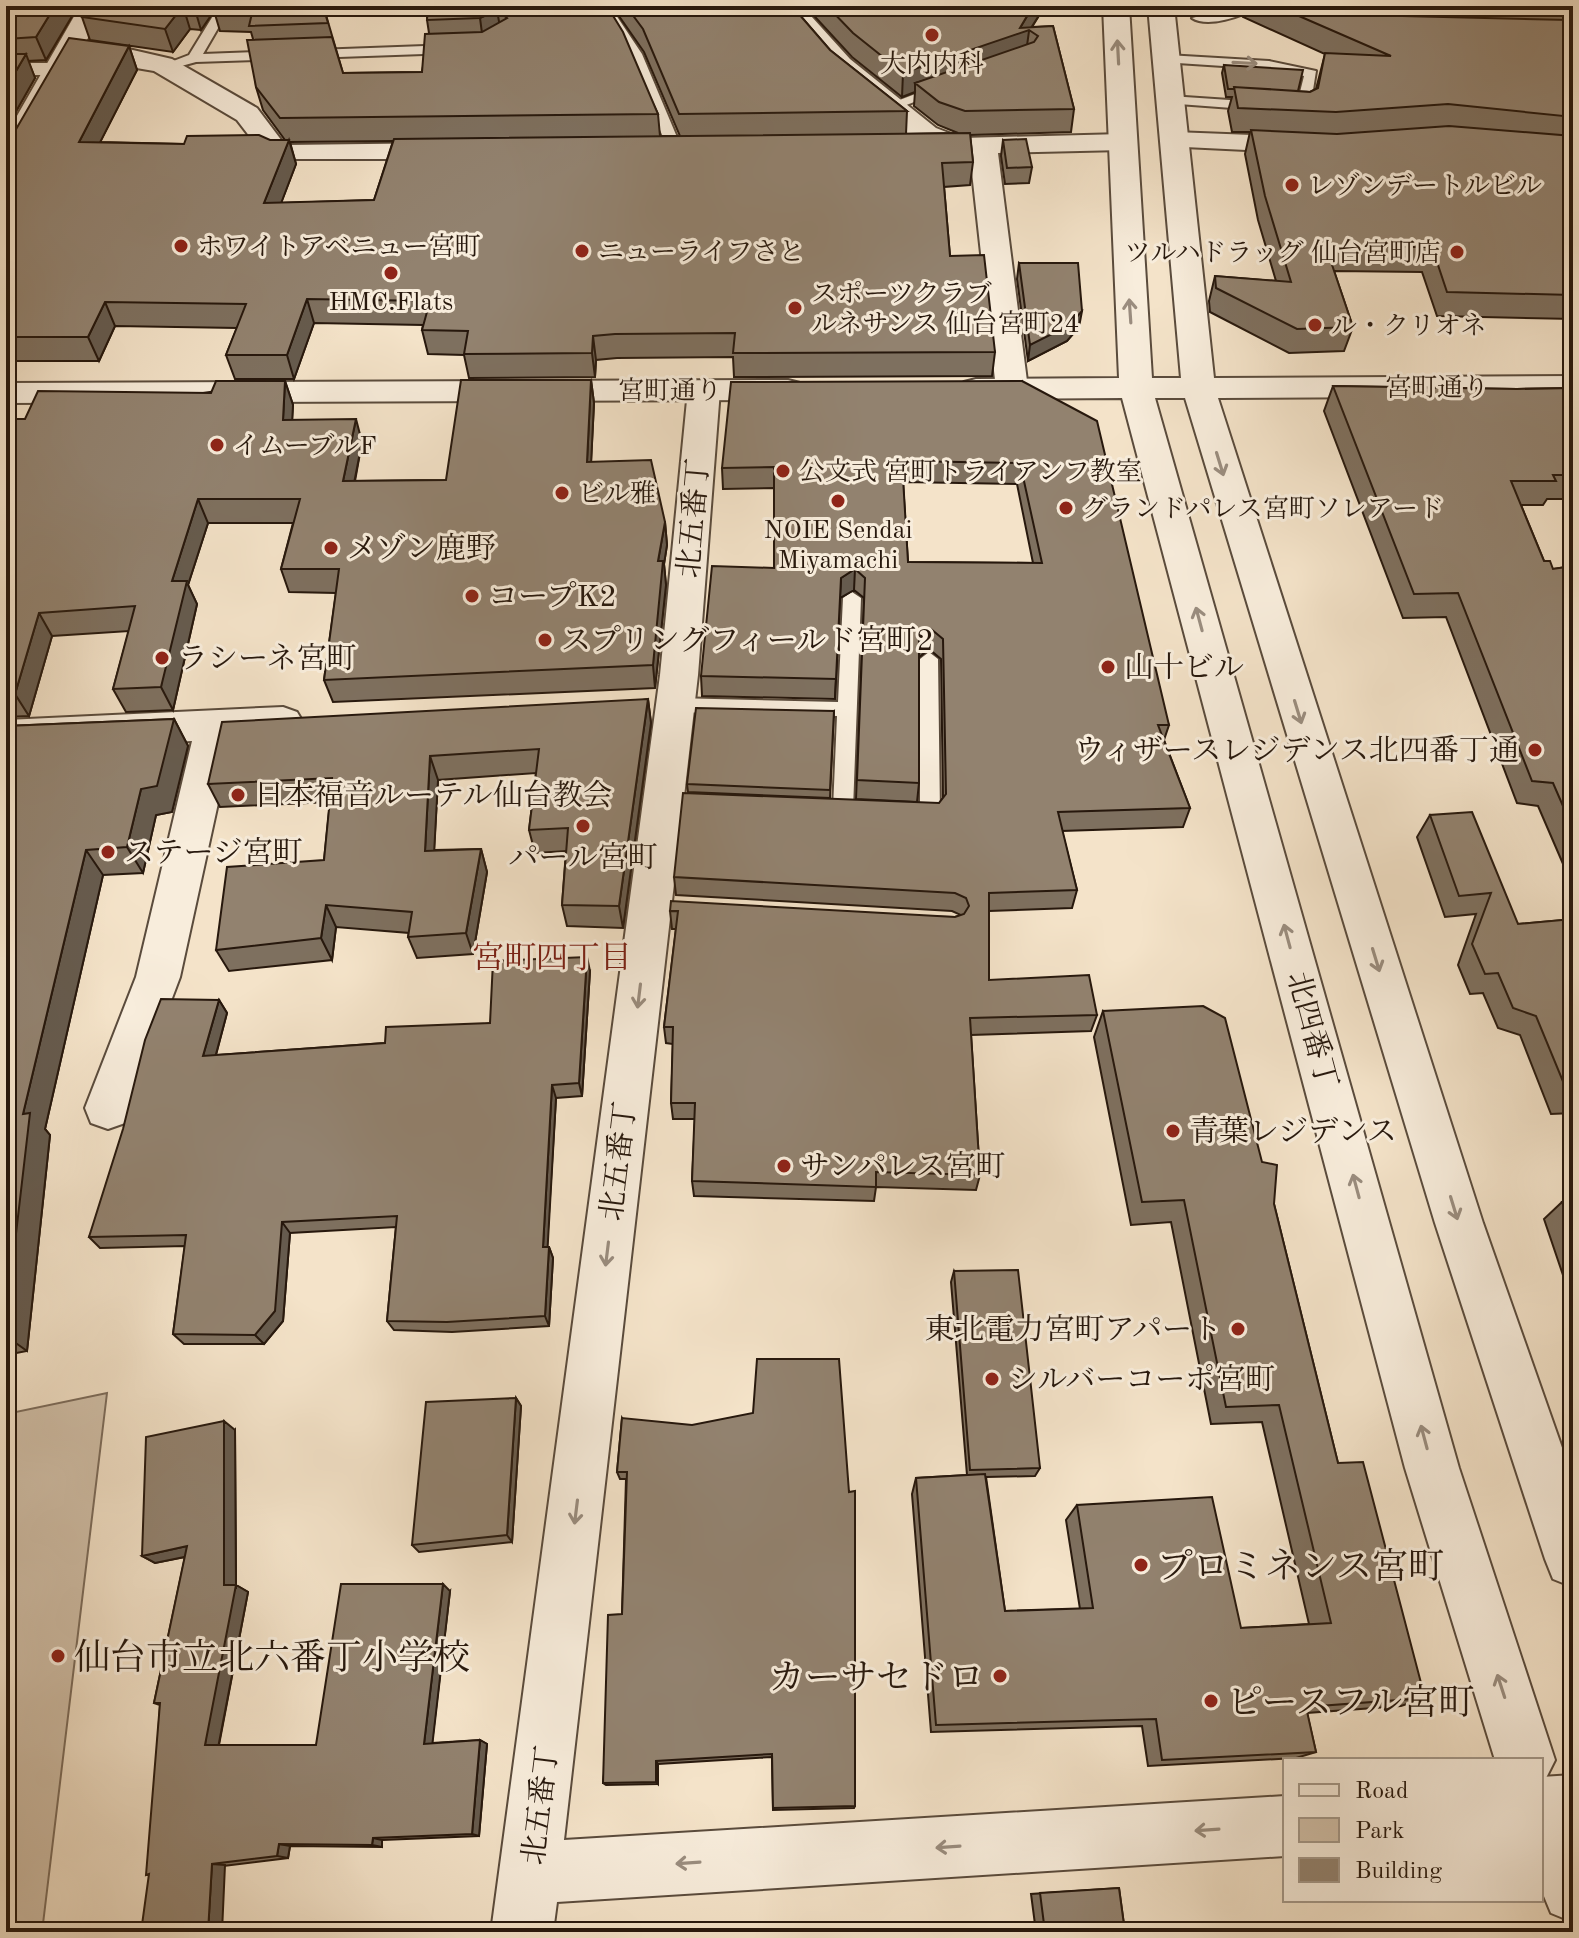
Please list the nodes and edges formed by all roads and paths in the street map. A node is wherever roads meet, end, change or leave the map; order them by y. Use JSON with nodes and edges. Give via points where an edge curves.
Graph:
{"nodes":[{"id":1,"x":93,"y":6,"type":"edge"},
{"id":2,"x":225,"y":6,"type":"edge"},
{"id":3,"x":604,"y":6,"type":"edge"},
{"id":4,"x":788,"y":6,"type":"edge"},
{"id":5,"x":1116,"y":6,"type":"edge"},
{"id":6,"x":1161,"y":6,"type":"edge"},
{"id":7,"x":1251,"y":6,"type":"edge"},
{"id":8,"x":1198,"y":18,"type":"dead end"},
{"id":9,"x":471,"y":49,"type":"edge"},
{"id":10,"x":194,"y":58,"type":"junction"},
{"id":11,"x":62,"y":59,"type":"junction"},
{"id":12,"x":1167,"y":59,"type":"junction"},
{"id":13,"x":168,"y":68,"type":"junction"},
{"id":14,"x":6,"y":69,"type":"edge"},
{"id":15,"x":951,"y":85,"type":"edge"},
{"id":16,"x":1170,"y":100,"type":"junction"},
{"id":17,"x":891,"y":106,"type":"junction"},
{"id":18,"x":1174,"y":140,"type":"junction"},
{"id":19,"x":1123,"y":142,"type":"junction"},
{"id":20,"x":971,"y":146,"type":"junction"},
{"id":21,"x":896,"y":147,"type":"edge"},
{"id":22,"x":1329,"y":147,"type":"edge"},
{"id":23,"x":707,"y":149,"type":"edge"},
{"id":24,"x":661,"y":150,"type":"joint"},
{"id":25,"x":479,"y":151,"type":"edge"},
{"id":26,"x":6,"y":159,"type":"edge"},
{"id":27,"x":1573,"y":386,"type":"edge"},
{"id":28,"x":951,"y":389,"type":"edge"},
{"id":29,"x":1012,"y":389,"type":"junction"},
{"id":30,"x":1136,"y":389,"type":"junction"},
{"id":31,"x":1199,"y":389,"type":"junction"},
{"id":32,"x":704,"y":390,"type":"junction"},
{"id":33,"x":812,"y":390,"type":"edge"},
{"id":34,"x":6,"y":393,"type":"edge"},
{"id":35,"x":852,"y":598,"type":"edge"},
{"id":36,"x":929,"y":659,"type":"edge"},
{"id":37,"x":659,"y":706,"type":"junction"},
{"id":38,"x":847,"y":709,"type":"junction"},
{"id":39,"x":326,"y":721,"type":"edge"},
{"id":40,"x":215,"y":726,"type":"junction"},
{"id":41,"x":6,"y":735,"type":"edge"},
{"id":42,"x":843,"y":809,"type":"edge"},
{"id":43,"x":886,"y":811,"type":"edge"},
{"id":44,"x":108,"y":1108,"type":"dead end"},
{"id":45,"x":1573,"y":1559,"type":"edge"},
{"id":46,"x":1524,"y":1758,"type":"edge"},
{"id":47,"x":1573,"y":1805,"type":"edge"},
{"id":48,"x":1543,"y":1809,"type":"edge"},
{"id":49,"x":1543,"y":1814,"type":"edge"},
{"id":50,"x":1283,"y":1826,"type":"edge"},
{"id":51,"x":532,"y":1873,"type":"junction"},
{"id":52,"x":1573,"y":1891,"type":"edge"},
{"id":53,"x":522,"y":1932,"type":"edge"}],
"edges":[{"from":1,"to":11,"type":"street"},
{"from":2,"to":10,"type":"lane"},
{"from":3,"to":24,"type":"lane","via":[[635,54]]},
{"from":4,"to":17,"type":"street","via":[[841,65]]},
{"from":19,"to":5,"type":"street","name":"北四番丁","one_way":true},
{"from":6,"to":12,"type":"street"},
{"from":7,"to":8,"type":"lane"},
{"from":9,"to":10,"type":"lane"},
{"from":10,"to":13,"type":"lane"},
{"from":11,"to":13,"type":"street","via":[[111,53]]},
{"from":11,"to":14,"type":"street"},
{"from":11,"to":26,"type":"street"},
{"from":12,"to":16,"type":"street"},
{"from":12,"to":16,"type":"lane","one_way":true,"via":[[1269,65],[1311,74],[1303,109]]},
{"from":13,"to":25,"type":"street","via":[[247,114],[277,153]]},
{"from":15,"to":17,"type":"lane"},
{"from":16,"to":18,"type":"street"},
{"from":17,"to":20,"type":"street","via":[[926,134]]},
{"from":18,"to":22,"type":"street"},
{"from":18,"to":31,"type":"street"},
{"from":19,"to":20,"type":"street"},
{"from":30,"to":19,"type":"street","name":"北四番丁","one_way":true},
{"from":20,"to":21,"type":"street"},
{"from":20,"to":29,"type":"street"},
{"from":23,"to":24,"type":"street"},
{"from":27,"to":31,"type":"street","name":"宮町通り"},
{"from":28,"to":29,"type":"street","name":"宮町通り"},
{"from":29,"to":30,"type":"street","name":"宮町通り"},
{"from":30,"to":31,"type":"street","name":"宮町通り"},
{"from":46,"to":30,"type":"street","name":"北四番丁","one_way":true,"via":[[1432,1468]]},
{"from":31,"to":45,"type":"street","one_way":true,"via":[[1449,1193]]},
{"from":32,"to":33,"type":"street","name":"宮町通り"},
{"from":32,"to":34,"type":"street","name":"宮町通り"},
{"from":32,"to":37,"type":"street","name":"北五番丁"},
{"from":35,"to":38,"type":"lane"},
{"from":36,"to":43,"type":"lane","via":[[930,813]]},
{"from":37,"to":38,"type":"lane"},
{"from":37,"to":51,"type":"street","name":"北五番丁","one_way":true,"via":[[670,802]]},
{"from":38,"to":42,"type":"lane"},
{"from":39,"to":40,"type":"street"},
{"from":40,"to":41,"type":"street"},
{"from":40,"to":44,"type":"street","via":[[158,977]]},
{"from":47,"to":48,"type":"street"},
{"from":49,"to":52,"type":"street"},
{"from":50,"to":51,"type":"street","one_way":true},
{"from":51,"to":53,"type":"street","name":"北五番丁"}]}
